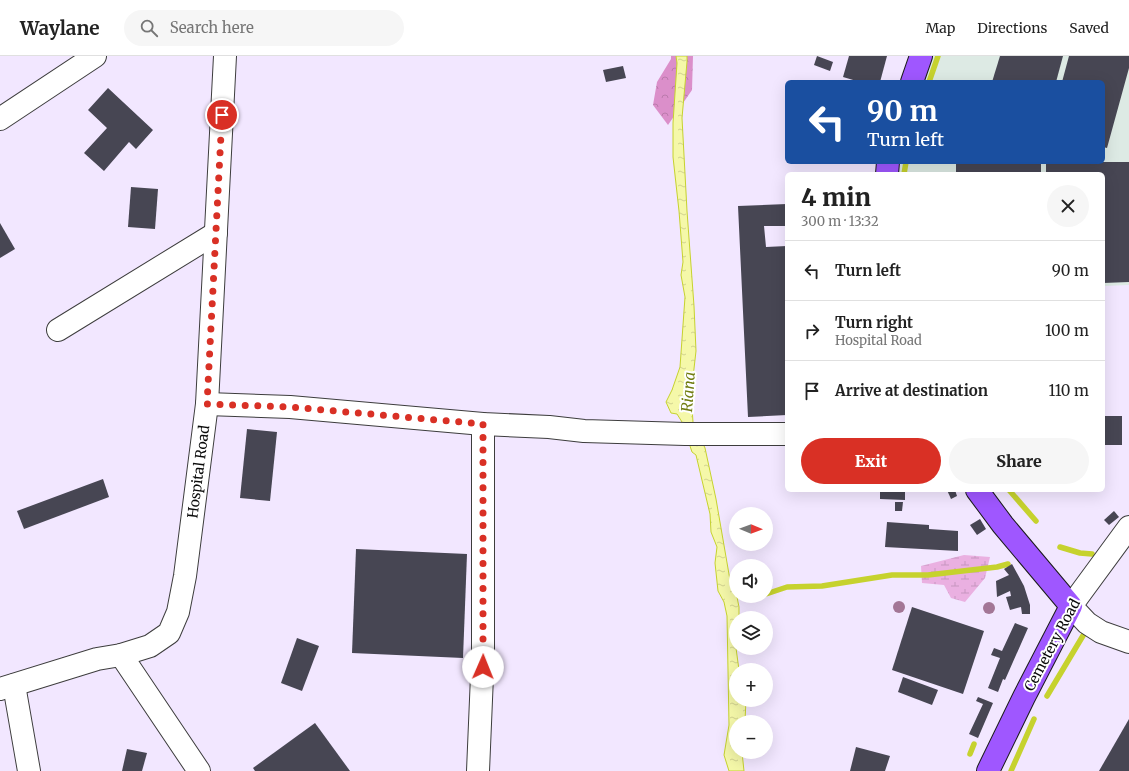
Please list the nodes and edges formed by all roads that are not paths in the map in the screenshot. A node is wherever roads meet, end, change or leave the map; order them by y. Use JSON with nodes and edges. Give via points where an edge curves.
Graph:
{"nodes":[{"id":1,"x":95,"y":56,"type":"edge"},
{"id":2,"x":225,"y":56,"type":"edge"},
{"id":3,"x":921,"y":56,"type":"edge"},
{"id":4,"x":913,"y":80,"type":"edge"},
{"id":5,"x":0,"y":119,"type":"edge"},
{"id":6,"x":216,"y":233,"type":"junction"},
{"id":7,"x":58,"y":330,"type":"dead end"},
{"id":8,"x":207,"y":404,"type":"junction"},
{"id":9,"x":483,"y":424,"type":"junction"},
{"id":10,"x":785,"y":434,"type":"edge"},
{"id":11,"x":978,"y":492,"type":"edge"},
{"id":12,"x":1129,"y":527,"type":"edge"},
{"id":13,"x":1071,"y":606,"type":"junction"},
{"id":14,"x":1129,"y":642,"type":"edge"},
{"id":15,"x":122,"y":655,"type":"junction"},
{"id":16,"x":7,"y":687,"type":"edge"},
{"id":17,"x":29,"y":771,"type":"edge"},
{"id":18,"x":200,"y":771,"type":"edge"},
{"id":19,"x":478,"y":771,"type":"edge"},
{"id":20,"x":988,"y":771,"type":"edge"}],
"edges":[{"from":1,"to":5,"type":"street"},
{"from":2,"to":6,"type":"street","name":"Hospital Road"},
{"from":3,"to":4,"type":"main road"},
{"from":6,"to":7,"type":"street"},
{"from":6,"to":8,"type":"street","name":"Hospital Road"},
{"from":8,"to":9,"type":"street","via":[[290,407]]},
{"from":8,"to":15,"type":"street","name":"Hospital Road","via":[[178,612],[169,633],[150,646]]},
{"from":9,"to":10,"type":"street","via":[[584,431]]},
{"from":9,"to":19,"type":"street","via":[[483,652]]},
{"from":11,"to":13,"type":"main road"},
{"from":12,"to":13,"type":"street","name":"Cemetery Road"},
{"from":13,"to":14,"type":"street","via":[[1088,623],[1102,632]]},
{"from":13,"to":20,"type":"main road","name":"Cemetery Road"},
{"from":15,"to":16,"type":"street","name":"Hospital Road","via":[[97,659]]},
{"from":15,"to":18,"type":"street"},
{"from":16,"to":17,"type":"street"}]}
